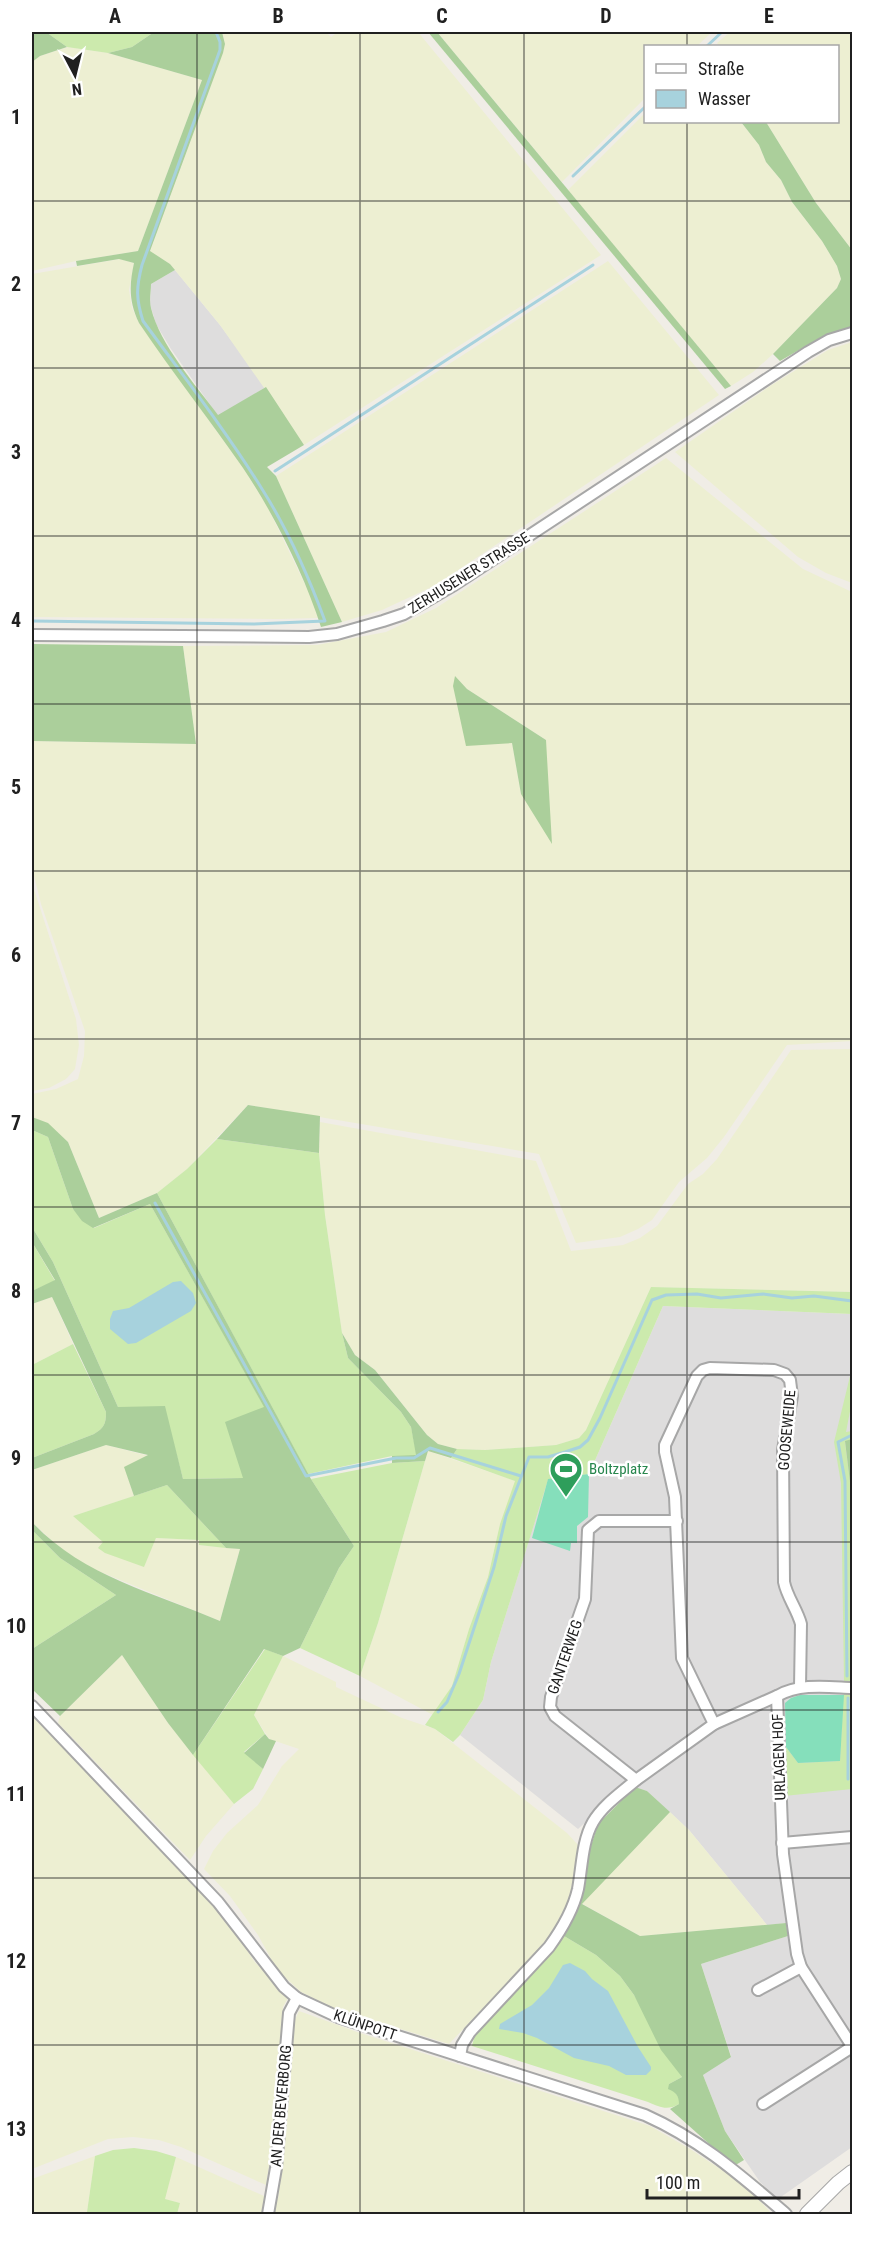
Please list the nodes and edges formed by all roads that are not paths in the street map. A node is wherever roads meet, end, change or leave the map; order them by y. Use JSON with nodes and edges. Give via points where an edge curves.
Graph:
{"nodes":[{"id":1,"x":852,"y":333,"type":"edge"},
{"id":2,"x":32,"y":635,"type":"edge"},
{"id":3,"x":677,"y":1521,"type":"junction"},
{"id":4,"x":801,"y":1687,"type":"junction"},
{"id":5,"x":852,"y":1688,"type":"edge"},
{"id":6,"x":777,"y":1696,"type":"junction"},
{"id":7,"x":32,"y":1706,"type":"edge"},
{"id":8,"x":714,"y":1724,"type":"junction"},
{"id":9,"x":636,"y":1780,"type":"junction"},
{"id":10,"x":852,"y":1837,"type":"edge"},
{"id":11,"x":782,"y":1843,"type":"junction"},
{"id":12,"x":801,"y":1967,"type":"junction"},
{"id":13,"x":758,"y":1990,"type":"dead end"},
{"id":14,"x":297,"y":1998,"type":"junction"},
{"id":15,"x":852,"y":2046,"type":"edge"},
{"id":16,"x":460,"y":2056,"type":"junction"},
{"id":17,"x":763,"y":2104,"type":"dead end"},
{"id":18,"x":852,"y":2172,"type":"edge"},
{"id":19,"x":268,"y":2214,"type":"edge"},
{"id":20,"x":786,"y":2214,"type":"edge"},
{"id":21,"x":807,"y":2214,"type":"edge"}],
"edges":[{"from":1,"to":2,"type":"street","name":"ZERHUSENER STRASSE","via":[[829,340],[799,358],[404,614],[362,628],[309,637]]},
{"from":3,"to":4,"type":"street","name":"GOOSEWEIDE","via":[[665,1445],[697,1376],[710,1368],[774,1370],[785,1374],[792,1396],[783,1450],[784,1582],[801,1624]]},
{"from":3,"to":8,"type":"street","name":"GOOSEWEIDE","via":[[682,1658]]},
{"from":3,"to":9,"type":"street","name":"GANTERWEG","via":[[599,1521],[588,1530],[585,1599],[551,1697],[550,1707],[555,1716]]},
{"from":4,"to":5,"type":"street"},
{"from":4,"to":6,"type":"street","name":"URLAGEN HOF"},
{"from":6,"to":8,"type":"street"},
{"from":6,"to":11,"type":"street","name":"URLAGEN HOF"},
{"from":7,"to":14,"type":"street","name":"KLÜNPOTT","via":[[218,1902],[271,1972]]},
{"from":8,"to":9,"type":"street"},
{"from":9,"to":16,"type":"street","via":[[591,1824],[577,1891],[560,1932],[470,2032]]},
{"from":10,"to":11,"type":"street"},
{"from":11,"to":12,"type":"street","name":"URLAGEN HOF"},
{"from":12,"to":13,"type":"street"},
{"from":12,"to":15,"type":"street","name":"URLAGEN HOF"},
{"from":14,"to":16,"type":"street","name":"KLÜNPOTT","via":[[338,2017]]},
{"from":14,"to":19,"type":"street","name":"AN DER BEVERBORG","via":[[289,2013],[276,2168]]},
{"from":15,"to":17,"type":"street","name":"URLAGEN HOF"},
{"from":16,"to":20,"type":"street","name":"KLÜNPOTT","via":[[645,2115],[673,2128],[704,2147]]},
{"from":18,"to":21,"type":"street"}]}
